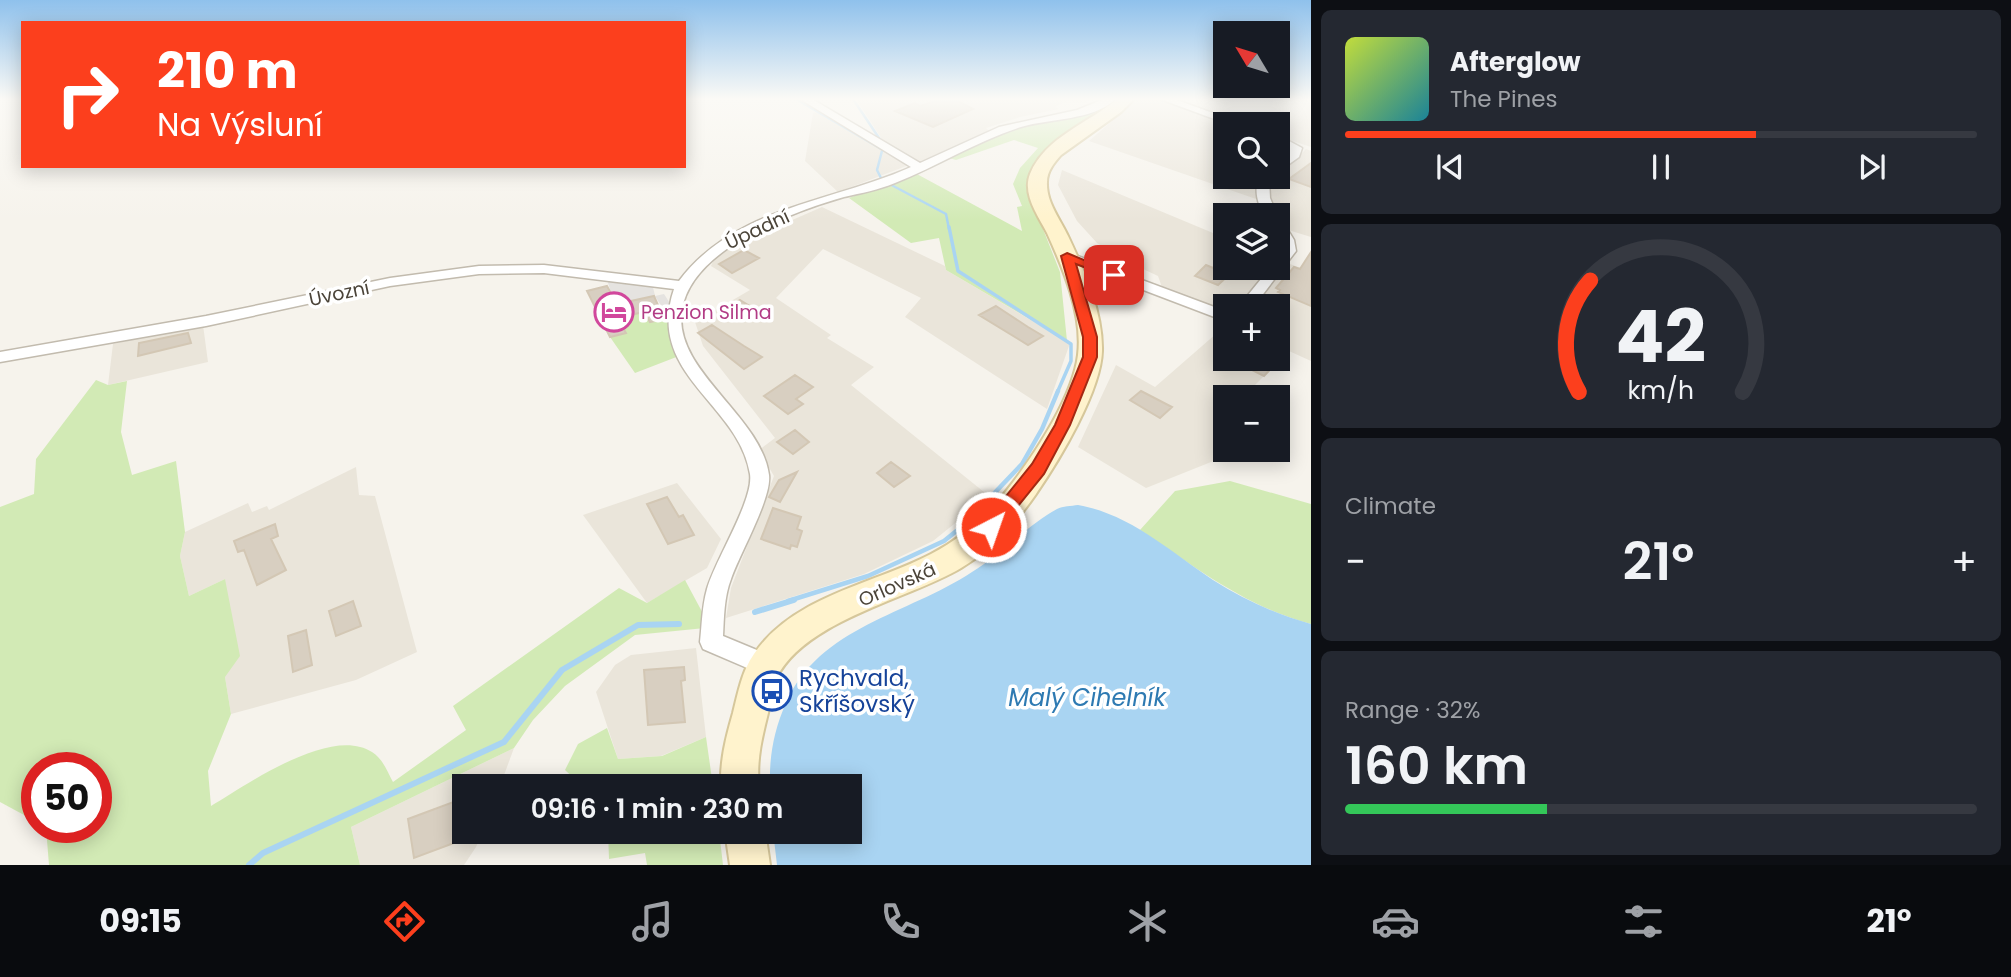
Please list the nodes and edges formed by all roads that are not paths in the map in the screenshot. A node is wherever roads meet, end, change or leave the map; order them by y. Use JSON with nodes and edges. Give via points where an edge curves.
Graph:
{"nodes":[{"id":1,"x":873,"y":139,"type":"edge"},
{"id":2,"x":983,"y":139,"type":"edge"},
{"id":3,"x":1074,"y":139,"type":"edge"},
{"id":4,"x":1290,"y":145,"type":"edge"},
{"id":5,"x":1290,"y":159,"type":"edge"},
{"id":6,"x":919,"y":167,"type":"junction"},
{"id":7,"x":1067,"y":256,"type":"junction"},
{"id":8,"x":1267,"y":280,"type":"edge"},
{"id":9,"x":681,"y":286,"type":"junction"},
{"id":10,"x":1256,"y":294,"type":"edge"},
{"id":11,"x":1213,"y":311,"type":"edge"},
{"id":12,"x":0,"y":357,"type":"edge"},
{"id":13,"x":766,"y":665,"type":"junction"},
{"id":14,"x":738,"y":774,"type":"edge"},
{"id":15,"x":747,"y":844,"type":"edge"},
{"id":16,"x":750,"y":865,"type":"edge"}],
"edges":[{"from":1,"to":6,"type":"street"},
{"from":2,"to":6,"type":"street","name":"Úpadní"},
{"from":3,"to":7,"type":"main road","name":"Orlovská","via":[[1056,152],[1039,175],[1038,190]]},
{"from":4,"to":5,"type":"street","via":[[1296,148]]},
{"from":6,"to":9,"type":"street","name":"Úpadní","via":[[725,243]]},
{"from":7,"to":11,"type":"street"},
{"from":7,"to":13,"type":"main road","name":"Orlovská","via":[[1090,337],[1090,357],[1062,425],[1024,489],[991,527],[942,564],[801,628]]},
{"from":8,"to":10,"type":"street"},
{"from":9,"to":12,"type":"street","name":"Úvozní","via":[[544,269],[479,270],[390,282],[206,321]]},
{"from":9,"to":13,"type":"street","via":[[673,313],[676,337],[686,358],[756,454],[761,480],[717,590],[711,642]]},
{"from":13,"to":14,"type":"main road","name":"Orlovská"},
{"from":15,"to":16,"type":"main road"}]}
